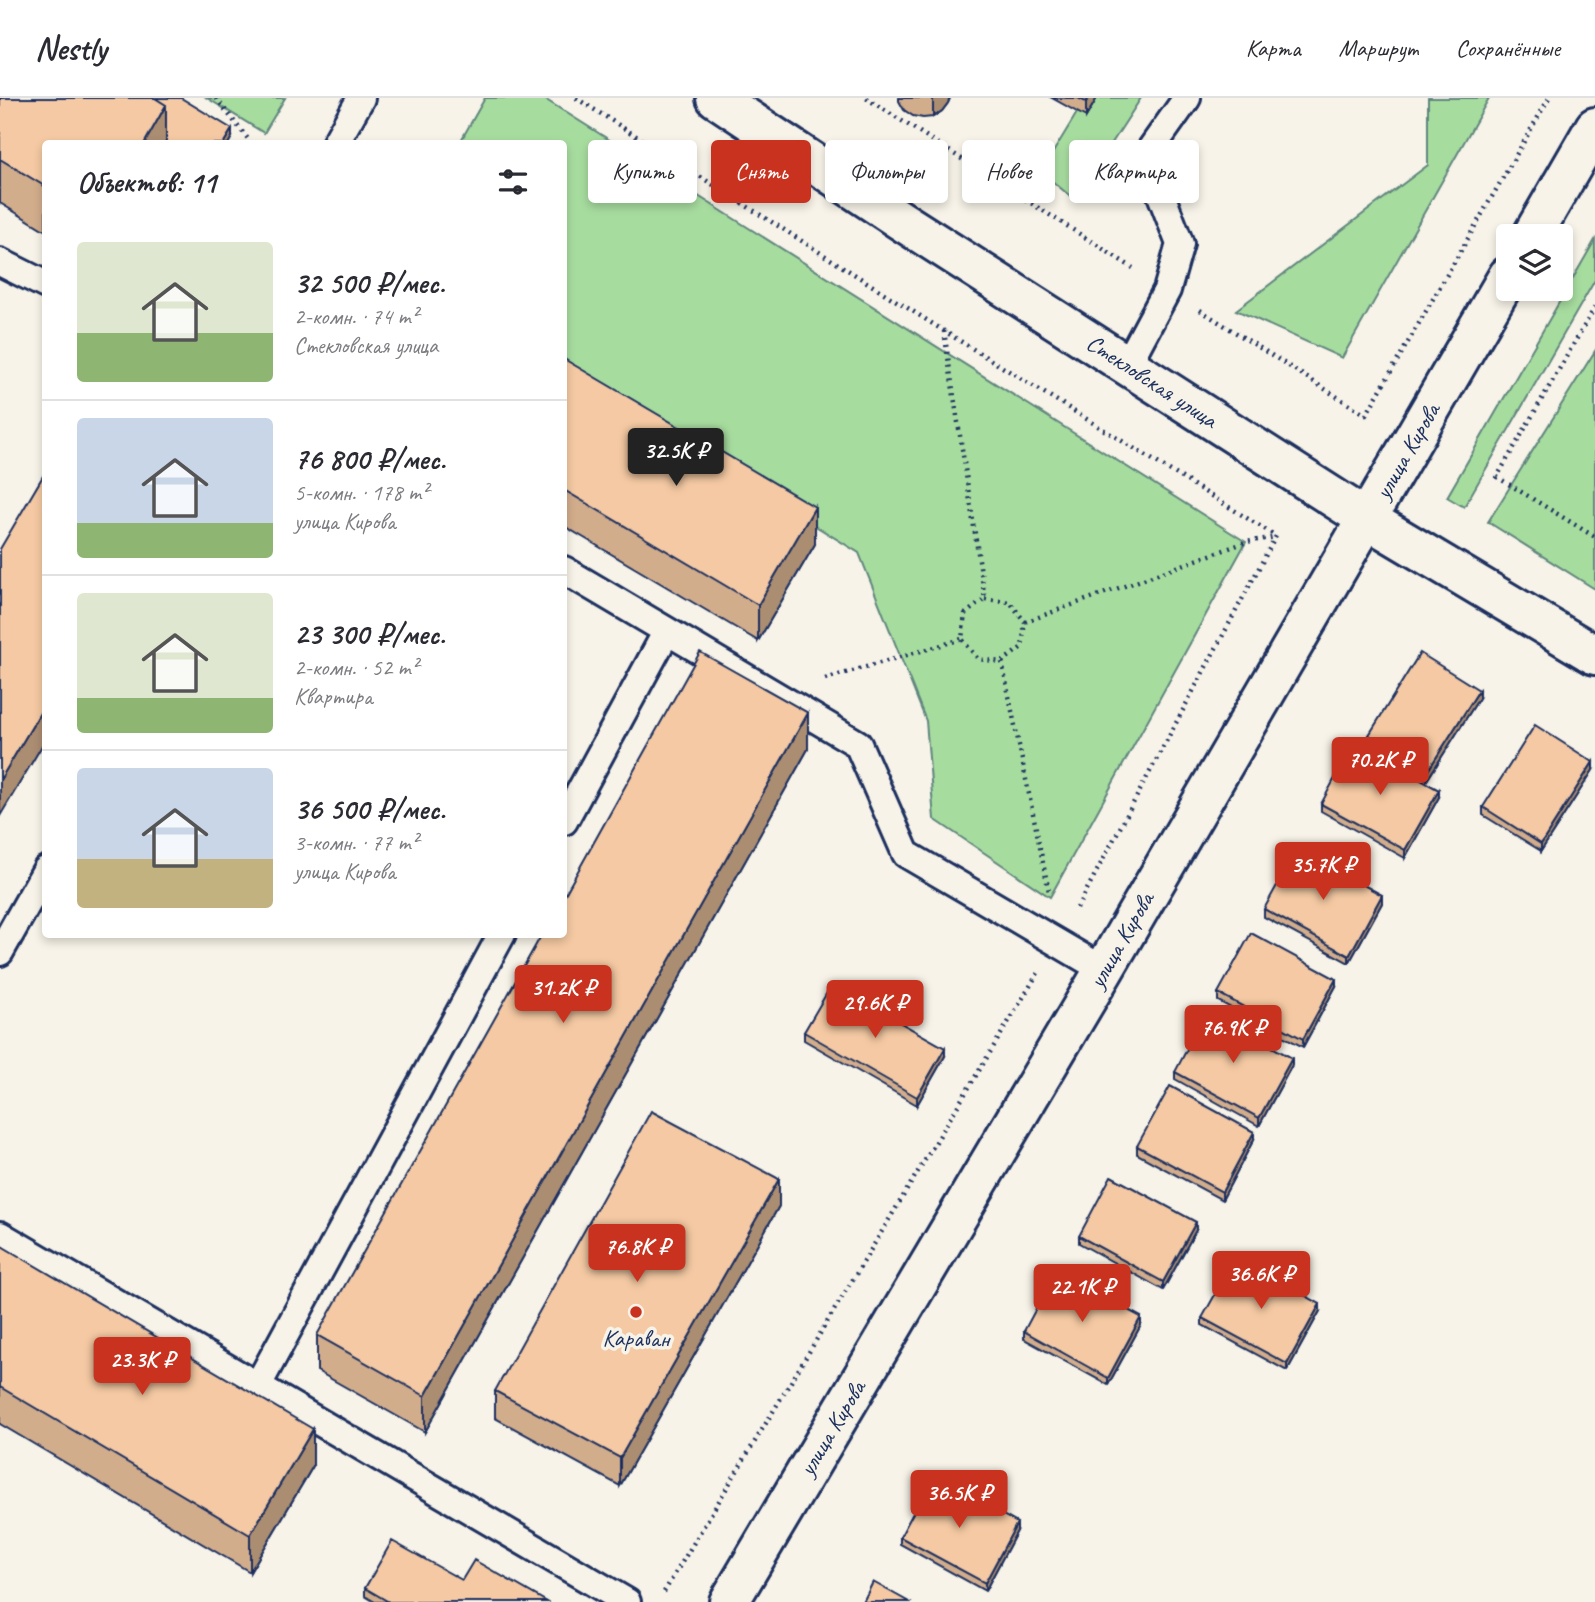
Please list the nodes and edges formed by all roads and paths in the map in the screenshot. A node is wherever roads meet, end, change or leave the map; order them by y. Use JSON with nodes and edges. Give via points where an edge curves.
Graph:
{"nodes":[{"id":1,"x":216,"y":98,"type":"edge"},
{"id":2,"x":362,"y":98,"type":"edge"},
{"id":3,"x":576,"y":98,"type":"edge"},
{"id":4,"x":716,"y":98,"type":"edge"},
{"id":5,"x":866,"y":98,"type":"edge"},
{"id":6,"x":1187,"y":98,"type":"edge"},
{"id":7,"x":1549,"y":98,"type":"edge"},
{"id":8,"x":1595,"y":127,"type":"edge"},
{"id":9,"x":249,"y":140,"type":"edge"},
{"id":10,"x":337,"y":140,"type":"edge"},
{"id":11,"x":1539,"y":224,"type":"edge"},
{"id":12,"x":0,"y":262,"type":"edge"},
{"id":13,"x":42,"y":283,"type":"edge"},
{"id":14,"x":1167,"y":290,"type":"junction"},
{"id":15,"x":1496,"y":297,"type":"edge"},
{"id":16,"x":1595,"y":307,"type":"edge"},
{"id":17,"x":944,"y":331,"type":"junction"},
{"id":18,"x":1127,"y":365,"type":"junction"},
{"id":19,"x":1367,"y":519,"type":"junction"},
{"id":20,"x":1276,"y":536,"type":"junction"},
{"id":21,"x":1595,"y":537,"type":"edge"},
{"id":22,"x":567,"y":572,"type":"edge"},
{"id":23,"x":985,"y":598,"type":"junction"},
{"id":24,"x":1025,"y":622,"type":"junction"},
{"id":25,"x":667,"y":631,"type":"junction"},
{"id":26,"x":962,"y":639,"type":"junction"},
{"id":27,"x":1595,"y":655,"type":"edge"},
{"id":28,"x":1002,"y":662,"type":"junction"},
{"id":29,"x":775,"y":694,"type":"junction"},
{"id":30,"x":567,"y":815,"type":"edge"},
{"id":31,"x":42,"y":877,"type":"edge"},
{"id":32,"x":1075,"y":912,"type":"dead end"},
{"id":33,"x":500,"y":938,"type":"edge"},
{"id":34,"x":1057,"y":942,"type":"junction"},
{"id":35,"x":0,"y":952,"type":"edge"},
{"id":36,"x":1104,"y":970,"type":"junction"},
{"id":37,"x":0,"y":1235,"type":"edge"},
{"id":38,"x":258,"y":1385,"type":"junction"},
{"id":39,"x":627,"y":1602,"type":"edge"},
{"id":40,"x":658,"y":1602,"type":"edge"},
{"id":41,"x":729,"y":1602,"type":"edge"}],
"edges":[{"from":1,"to":9,"type":"path"},
{"from":2,"to":10,"type":"lane"},
{"from":3,"to":17,"type":"path"},
{"from":4,"to":18,"type":"street","name":"Стекловская улица"},
{"from":5,"to":14,"type":"path"},
{"from":6,"to":14,"type":"lane","via":[[1146,156],[1180,244]]},
{"from":7,"to":14,"type":"path","via":[[1366,415]]},
{"from":8,"to":11,"type":"street"},
{"from":12,"to":13,"type":"lane"},
{"from":14,"to":18,"type":"lane"},
{"from":15,"to":19,"type":"street","name":"улица Кирова"},
{"from":16,"to":21,"type":"path","via":[[1497,477]]},
{"from":17,"to":20,"type":"path"},
{"from":17,"to":23,"type":"path"},
{"from":18,"to":19,"type":"street","name":"Стекловская улица"},
{"from":19,"to":27,"type":"street","name":"Стекловская улица"},
{"from":19,"to":36,"type":"street","name":"улица Кирова"},
{"from":20,"to":24,"type":"path","via":[[1246,542]]},
{"from":20,"to":32,"type":"path"},
{"from":22,"to":25,"type":"lane"},
{"from":23,"to":24,"type":"path","via":[[1010,602]]},
{"from":23,"to":26,"type":"path","via":[[965,614]]},
{"from":24,"to":28,"type":"path","via":[[1022,647]]},
{"from":25,"to":29,"type":"lane"},
{"from":25,"to":30,"type":"lane"},
{"from":26,"to":28,"type":"path","via":[[978,659]]},
{"from":26,"to":29,"type":"path"},
{"from":28,"to":34,"type":"path"},
{"from":29,"to":34,"type":"lane","via":[[858,744],[906,854]]},
{"from":31,"to":35,"type":"lane"},
{"from":33,"to":38,"type":"lane"},
{"from":34,"to":36,"type":"lane"},
{"from":34,"to":40,"type":"path"},
{"from":36,"to":41,"type":"street","name":"улица Кирова"},
{"from":37,"to":38,"type":"lane"},
{"from":38,"to":39,"type":"lane"}]}
